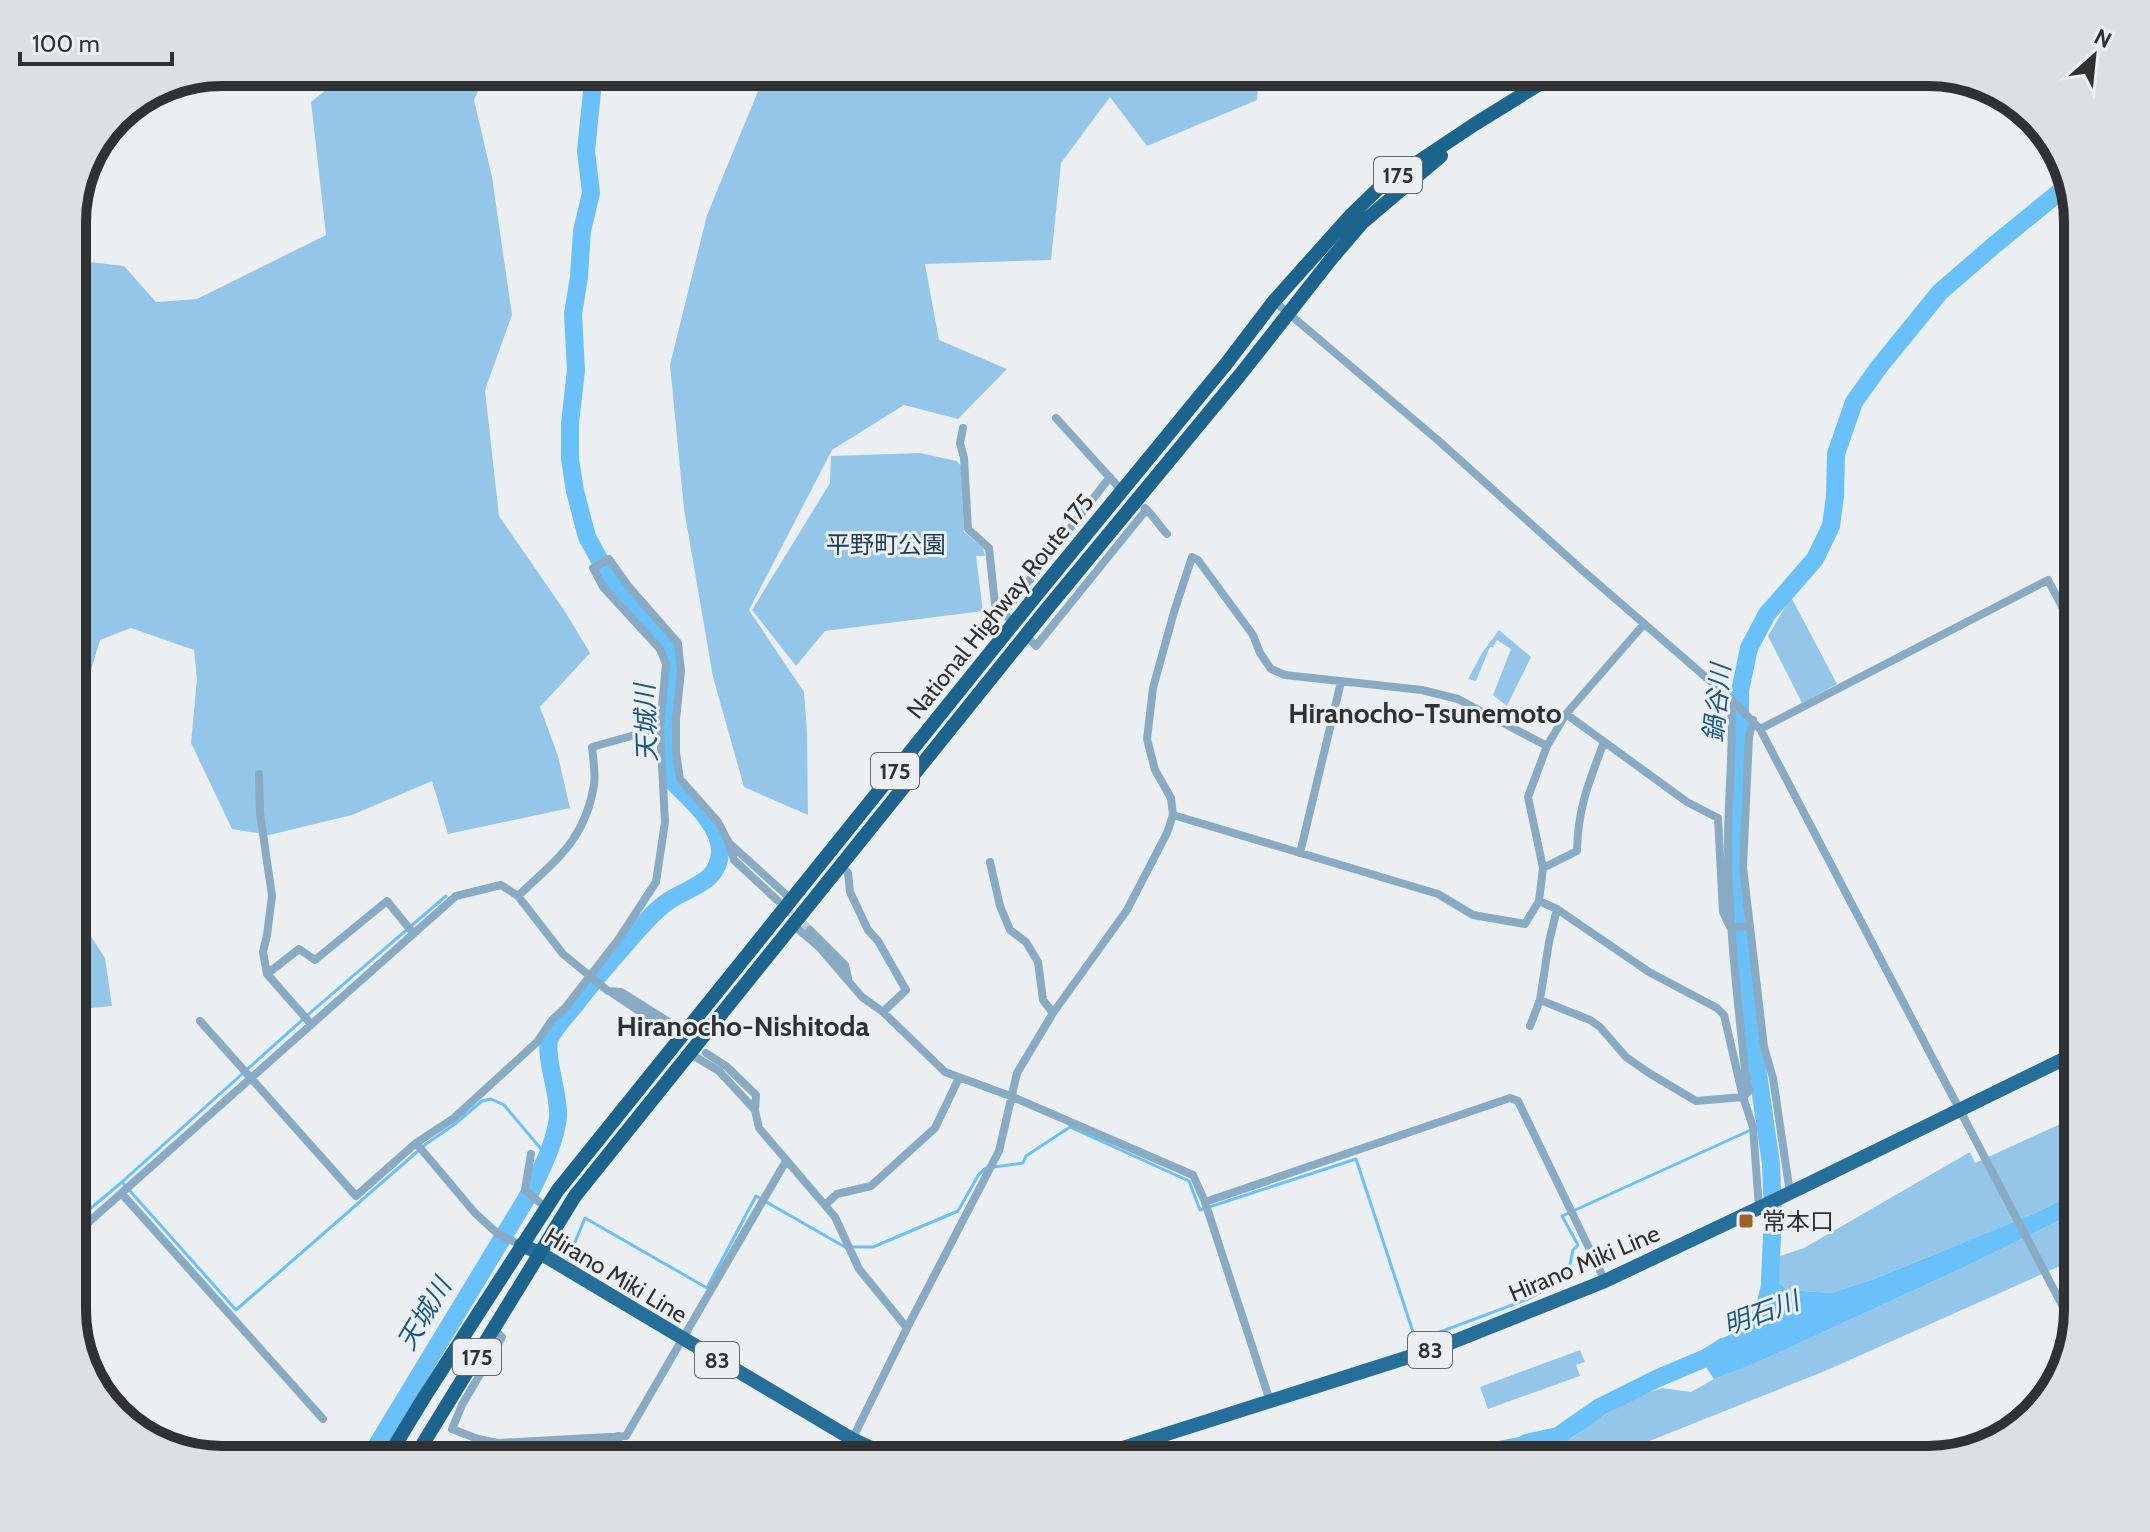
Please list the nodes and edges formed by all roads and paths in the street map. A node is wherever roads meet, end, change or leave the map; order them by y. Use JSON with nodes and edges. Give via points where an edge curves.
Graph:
{"nodes":[{"id":1,"x":1536,"y":86,"type":"edge"},
{"id":2,"x":1538,"y":86,"type":"edge"},
{"id":3,"x":1274,"y":301,"type":"junction"},
{"id":4,"x":1289,"y":313,"type":"junction"},
{"id":5,"x":1056,"y":418,"type":"dead end"},
{"id":6,"x":963,"y":428,"type":"dead end"},
{"id":7,"x":1110,"y":477,"type":"junction"},
{"id":8,"x":1122,"y":491,"type":"junction"},
{"id":9,"x":1140,"y":505,"type":"junction"},
{"id":10,"x":1167,"y":534,"type":"dead end"},
{"id":11,"x":2064,"y":606,"type":"edge"},
{"id":12,"x":1009,"y":618,"type":"junction"},
{"id":13,"x":1644,"y":624,"type":"junction"},
{"id":14,"x":1341,"y":682,"type":"junction"},
{"id":15,"x":1731,"y":699,"type":"junction"},
{"id":16,"x":1566,"y":714,"type":"junction"},
{"id":17,"x":1753,"y":720,"type":"junction"},
{"id":18,"x":660,"y":728,"type":"junction"},
{"id":19,"x":1760,"y":729,"type":"junction"},
{"id":20,"x":1604,"y":742,"type":"junction"},
{"id":21,"x":1547,"y":746,"type":"junction"},
{"id":22,"x":676,"y":753,"type":"junction"},
{"id":23,"x":662,"y":754,"type":"junction"},
{"id":24,"x":259,"y":774,"type":"dead end"},
{"id":25,"x":1173,"y":815,"type":"junction"},
{"id":26,"x":729,"y":843,"type":"junction"},
{"id":27,"x":1300,"y":853,"type":"junction"},
{"id":28,"x":990,"y":862,"type":"dead end"},
{"id":29,"x":841,"y":866,"type":"junction"},
{"id":30,"x":1543,"y":868,"type":"junction"},
{"id":31,"x":518,"y":896,"type":"junction"},
{"id":32,"x":784,"y":900,"type":"junction"},
{"id":33,"x":1539,"y":901,"type":"junction"},
{"id":34,"x":1557,"y":909,"type":"junction"},
{"id":35,"x":793,"y":925,"type":"junction"},
{"id":36,"x":1750,"y":926,"type":"junction"},
{"id":37,"x":1730,"y":927,"type":"junction"},
{"id":38,"x":810,"y":930,"type":"tunnel mouth"},
{"id":39,"x":413,"y":933,"type":"junction"},
{"id":40,"x":267,"y":974,"type":"junction"},
{"id":41,"x":590,"y":976,"type":"junction"},
{"id":42,"x":849,"y":982,"type":"junction"},
{"id":43,"x":608,"y":991,"type":"junction"},
{"id":44,"x":1540,"y":1000,"type":"junction"},
{"id":45,"x":883,"y":1012,"type":"junction"},
{"id":46,"x":1053,"y":1013,"type":"junction"},
{"id":47,"x":200,"y":1021,"type":"dead end"},
{"id":48,"x":311,"y":1024,"type":"junction"},
{"id":49,"x":1530,"y":1026,"type":"dead end"},
{"id":50,"x":669,"y":1031,"type":"dead end"},
{"id":51,"x":685,"y":1032,"type":"junction"},
{"id":52,"x":689,"y":1053,"type":"junction"},
{"id":53,"x":706,"y":1053,"type":"dead end"},
{"id":54,"x":2064,"y":1059,"type":"edge"},
{"id":55,"x":959,"y":1078,"type":"junction"},
{"id":56,"x":249,"y":1079,"type":"junction"},
{"id":57,"x":1013,"y":1097,"type":"junction"},
{"id":58,"x":1743,"y":1097,"type":"junction"},
{"id":59,"x":755,"y":1110,"type":"junction"},
{"id":60,"x":1959,"y":1111,"type":"junction"},
{"id":61,"x":416,"y":1143,"type":"junction"},
{"id":62,"x":531,"y":1154,"type":"dead end"},
{"id":63,"x":786,"y":1161,"type":"junction"},
{"id":64,"x":122,"y":1194,"type":"junction"},
{"id":65,"x":1787,"y":1195,"type":"junction"},
{"id":66,"x":1205,"y":1202,"type":"junction"},
{"id":67,"x":825,"y":1205,"type":"junction"},
{"id":68,"x":1761,"y":1207,"type":"junction"},
{"id":69,"x":546,"y":1208,"type":"junction"},
{"id":70,"x":86,"y":1225,"type":"edge"},
{"id":71,"x":521,"y":1245,"type":"junction"},
{"id":72,"x":540,"y":1253,"type":"junction"},
{"id":73,"x":1605,"y":1281,"type":"junction"},
{"id":74,"x":2064,"y":1310,"type":"edge"},
{"id":75,"x":907,"y":1328,"type":"junction"},
{"id":76,"x":494,"y":1330,"type":"junction"},
{"id":77,"x":682,"y":1339,"type":"junction"},
{"id":78,"x":1270,"y":1401,"type":"junction"},
{"id":79,"x":323,"y":1419,"type":"dead end"},
{"id":80,"x":618,"y":1436,"type":"junction"},
{"id":81,"x":852,"y":1439,"type":"junction"},
{"id":82,"x":498,"y":1443,"type":"junction"},
{"id":83,"x":395,"y":1446,"type":"edge"},
{"id":84,"x":422,"y":1446,"type":"edge"},
{"id":85,"x":498,"y":1446,"type":"edge"},
{"id":86,"x":618,"y":1446,"type":"edge"},
{"id":87,"x":849,"y":1446,"type":"edge"},
{"id":88,"x":867,"y":1446,"type":"edge"},
{"id":89,"x":1129,"y":1446,"type":"edge"}],
"edges":[{"from":1,"to":3,"type":"highway","name":"National Highway Route 175","number":"175","via":[[1379,188]]},
{"from":2,"to":4,"type":"highway","name":"National Highway Route 175","number":"175","via":[[1428,166],[1362,223]]},
{"from":3,"to":4,"type":"street"},
{"from":3,"to":8,"type":"highway","name":"National Highway Route 175","number":"175"},
{"from":4,"to":9,"type":"highway","name":"National Highway Route 175","number":"175"},
{"from":4,"to":13,"type":"street"},
{"from":5,"to":7,"type":"street"},
{"from":6,"to":12,"type":"street","via":[[968,529],[989,548],[995,604]]},
{"from":7,"to":8,"type":"street"},
{"from":7,"to":12,"type":"street"},
{"from":8,"to":12,"type":"highway","name":"National Highway Route 175","number":"175"},
{"from":9,"to":10,"type":"street"},
{"from":9,"to":29,"type":"highway","name":"National Highway Route 175","number":"175","via":[[1025,635]]},
{"from":11,"to":19,"type":"street","via":[[2048,580]]},
{"from":12,"to":32,"type":"highway","name":"National Highway Route 175","number":"175"},
{"from":13,"to":15,"type":"street"},
{"from":13,"to":16,"type":"street"},
{"from":14,"to":21,"type":"street","via":[[1458,699]]},
{"from":14,"to":25,"type":"street","via":[[1271,669],[1253,635],[1192,557],[1153,688],[1147,739]]},
{"from":14,"to":27,"type":"street"},
{"from":15,"to":17,"type":"street"},
{"from":15,"to":37,"type":"street"},
{"from":16,"to":20,"type":"street"},
{"from":16,"to":21,"type":"street"},
{"from":17,"to":19,"type":"street"},
{"from":17,"to":36,"type":"street","via":[[1743,867]]},
{"from":18,"to":22,"type":"street","via":[[666,664],[660,649],[603,587],[593,568],[609,559],[678,643]]},
{"from":18,"to":23,"type":"street"},
{"from":18,"to":31,"type":"street","via":[[592,747],[594,782],[584,824],[568,848]]},
{"from":19,"to":60,"type":"street"},
{"from":20,"to":30,"type":"street","via":[[1582,803],[1577,851]]},
{"from":20,"to":37,"type":"street","via":[[1718,818],[1723,912]]},
{"from":21,"to":30,"type":"street","via":[[1528,797]]},
{"from":22,"to":23,"type":"street"},
{"from":22,"to":26,"type":"street","via":[[680,779],[718,822]]},
{"from":23,"to":41,"type":"street","via":[[665,822],[656,882]]},
{"from":24,"to":40,"type":"street","via":[[272,896],[263,952]]},
{"from":25,"to":27,"type":"street"},
{"from":25,"to":46,"type":"street","via":[[1127,910]]},
{"from":26,"to":32,"type":"street"},
{"from":26,"to":32,"type":"street","via":[[734,860]]},
{"from":27,"to":33,"type":"street","via":[[1438,894],[1473,915],[1525,924]]},
{"from":28,"to":46,"type":"street","via":[[1010,930],[1026,942],[1038,962],[1043,1000]]},
{"from":29,"to":35,"type":"highway","name":"National Highway Route 175","number":"175"},
{"from":29,"to":45,"type":"street","via":[[868,930],[906,990]]},
{"from":30,"to":33,"type":"street"},
{"from":31,"to":39,"type":"street","via":[[501,885],[456,896]]},
{"from":31,"to":41,"type":"street","via":[[563,954]]},
{"from":32,"to":51,"type":"highway","name":"National Highway Route 175","number":"175"},
{"from":33,"to":34,"type":"street"},
{"from":34,"to":44,"type":"street"},
{"from":34,"to":58,"type":"street","via":[[1724,1015]]},
{"from":35,"to":42,"type":"street"},
{"from":35,"to":52,"type":"highway","name":"National Highway Route 175","number":"175"},
{"from":36,"to":37,"type":"street"},
{"from":36,"to":65,"type":"street"},
{"from":37,"to":58,"type":"street","via":[[1749,1091]]},
{"from":38,"to":42,"type":"street","via":[[845,965]]},
{"from":39,"to":40,"type":"street","via":[[387,901],[315,960],[299,949]]},
{"from":39,"to":48,"type":"street"},
{"from":40,"to":48,"type":"street"},
{"from":41,"to":43,"type":"street"},
{"from":41,"to":61,"type":"street","via":[[537,1042],[454,1118]]},
{"from":42,"to":45,"type":"street"},
{"from":43,"to":50,"type":"street"},
{"from":43,"to":51,"type":"street","via":[[621,992]]},
{"from":44,"to":49,"type":"street"},
{"from":44,"to":58,"type":"street","via":[[1590,1020],[1626,1057],[1696,1101]]},
{"from":45,"to":55,"type":"street","via":[[945,1072]]},
{"from":46,"to":57,"type":"street","via":[[1017,1073]]},
{"from":47,"to":56,"type":"street"},
{"from":48,"to":56,"type":"street"},
{"from":51,"to":69,"type":"highway","name":"National Highway Route 175","number":"175"},
{"from":52,"to":59,"type":"street","via":[[719,1071]]},
{"from":52,"to":72,"type":"highway","name":"National Highway Route 175","number":"175","via":[[575,1196]]},
{"from":53,"to":59,"type":"street","via":[[756,1095]]},
{"from":54,"to":60,"type":"main road","name":"Hirano Miki Line","number":"83"},
{"from":55,"to":57,"type":"street"},
{"from":55,"to":67,"type":"street","via":[[935,1128],[871,1186],[837,1194]]},
{"from":56,"to":61,"type":"street","via":[[356,1196]]},
{"from":56,"to":64,"type":"street"},
{"from":57,"to":66,"type":"street","via":[[1193,1175]]},
{"from":57,"to":75,"type":"street","via":[[999,1151]]},
{"from":58,"to":68,"type":"street","via":[[1753,1127]]},
{"from":59,"to":63,"type":"street","via":[[759,1128]]},
{"from":60,"to":65,"type":"main road","name":"Hirano Miki Line","number":"83"},
{"from":60,"to":74,"type":"street"},
{"from":61,"to":71,"type":"street","via":[[475,1213],[498,1234]]},
{"from":62,"to":69,"type":"street","via":[[525,1190]]},
{"from":63,"to":67,"type":"street"},
{"from":63,"to":77,"type":"street"},
{"from":64,"to":70,"type":"street"},
{"from":64,"to":79,"type":"street"},
{"from":65,"to":68,"type":"main road","name":"Hirano Miki Line","number":"83"},
{"from":66,"to":73,"type":"street","via":[[1510,1098],[1518,1101]]},
{"from":66,"to":78,"type":"street"},
{"from":67,"to":75,"type":"street","via":[[859,1269]]},
{"from":68,"to":73,"type":"main road","name":"Hirano Miki Line","number":"83"},
{"from":69,"to":71,"type":"highway","name":"National Highway Route 175","number":"175"},
{"from":71,"to":72,"type":"main road","name":"Hirano Miki Line","number":"83"},
{"from":71,"to":83,"type":"highway","name":"National Highway Route 175","number":"175"},
{"from":72,"to":76,"type":"highway","name":"National Highway Route 175","number":"175"},
{"from":72,"to":77,"type":"main road","name":"Hirano Miki Line","number":"83"},
{"from":73,"to":78,"type":"main road","name":"Hirano Miki Line","number":"83","via":[[1440,1347]]},
{"from":75,"to":81,"type":"street"},
{"from":76,"to":82,"type":"street","via":[[502,1337],[452,1429]]},
{"from":76,"to":84,"type":"highway","name":"National Highway Route 175","number":"175"},
{"from":77,"to":80,"type":"street","via":[[626,1436]]},
{"from":77,"to":81,"type":"main road","name":"Hirano Miki Line","number":"83"},
{"from":78,"to":89,"type":"main road","name":"Hirano Miki Line","number":"83"},
{"from":80,"to":82,"type":"street"},
{"from":80,"to":86,"type":"street"},
{"from":81,"to":87,"type":"street"},
{"from":81,"to":88,"type":"main road","name":"Hirano Miki Line","number":"83"},
{"from":82,"to":85,"type":"street"}]}
